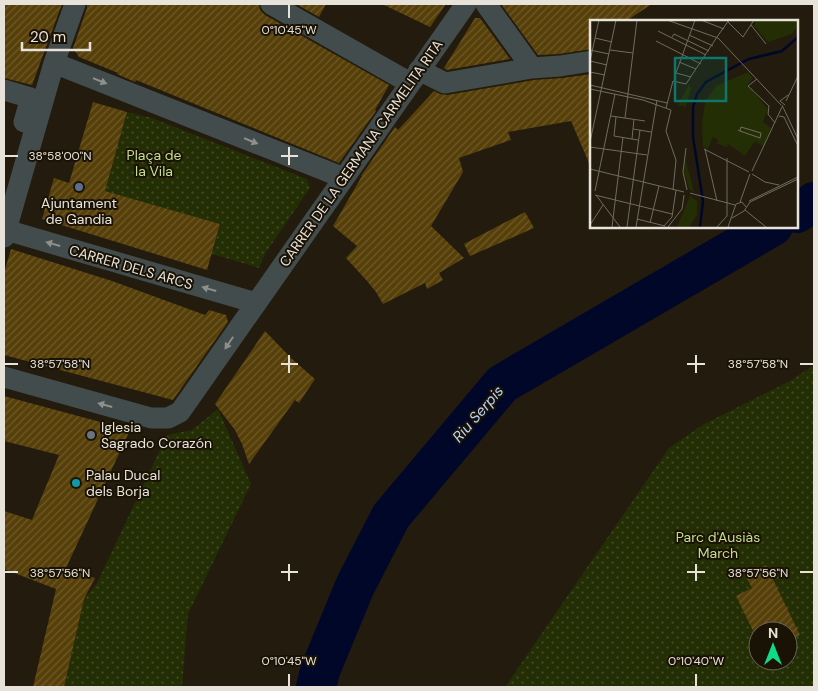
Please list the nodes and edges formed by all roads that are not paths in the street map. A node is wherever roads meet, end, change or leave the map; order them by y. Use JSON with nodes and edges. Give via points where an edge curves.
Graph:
{"nodes":[{"id":1,"x":76,"y":4,"type":"edge"},
{"id":2,"x":271,"y":4,"type":"edge"},
{"id":3,"x":466,"y":4,"type":"edge"},
{"id":4,"x":486,"y":4,"type":"edge"},
{"id":5,"x":590,"y":61,"type":"edge"},
{"id":6,"x":54,"y":64,"type":"junction"},
{"id":7,"x":532,"y":68,"type":"junction"},
{"id":8,"x":415,"y":76,"type":"junction"},
{"id":9,"x":4,"y":90,"type":"edge"},
{"id":10,"x":37,"y":99,"type":"junction"},
{"id":11,"x":344,"y":178,"type":"junction"},
{"id":12,"x":4,"y":198,"type":"edge"},
{"id":13,"x":5,"y":227,"type":"edge"},
{"id":14,"x":256,"y":303,"type":"junction"},
{"id":15,"x":4,"y":377,"type":"edge"}],
"edges":[{"from":1,"to":6,"type":"street"},
{"from":2,"to":8,"type":"street"},
{"from":3,"to":8,"type":"street","name":"CARRER DE LA GERMANA CARMELITA RITA"},
{"from":4,"to":7,"type":"street"},
{"from":5,"to":7,"type":"street"},
{"from":6,"to":10,"type":"street"},
{"from":6,"to":11,"type":"street","one_way":true},
{"from":7,"to":8,"type":"street","via":[[445,83]]},
{"from":8,"to":11,"type":"street","name":"CARRER DE LA GERMANA CARMELITA RITA"},
{"from":9,"to":10,"type":"street"},
{"from":10,"to":12,"type":"street"},
{"from":10,"to":13,"type":"street"},
{"from":11,"to":14,"type":"street","name":"CARRER DE LA GERMANA CARMELITA RITA"},
{"from":14,"to":13,"type":"street","name":"CARRER DELS ARCS","one_way":true},
{"from":14,"to":15,"type":"street","name":"CARRER DE LA GERMANA CARMELITA RITA","one_way":true,"via":[[190,399],[180,412],[168,418],[152,418]]}]}
